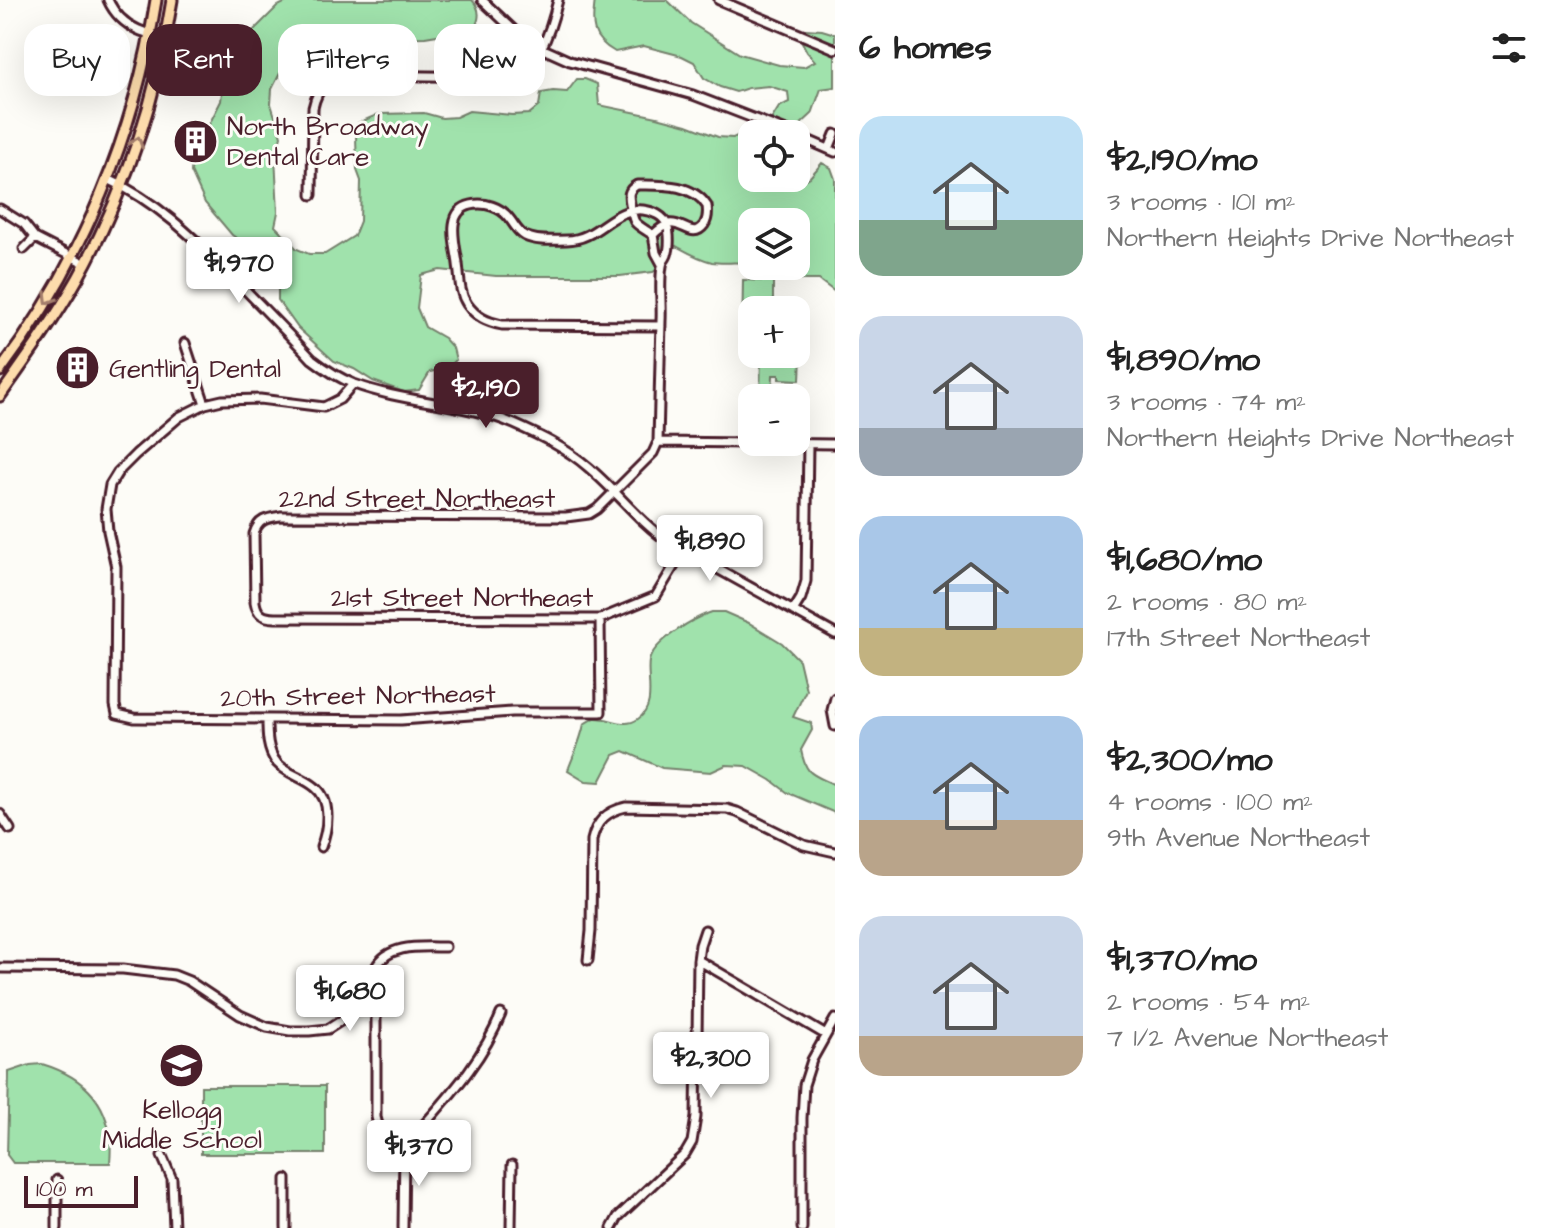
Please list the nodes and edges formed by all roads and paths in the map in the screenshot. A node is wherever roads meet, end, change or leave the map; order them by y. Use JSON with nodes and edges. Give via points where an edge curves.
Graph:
{"nodes":[{"id":1,"x":108,"y":0,"type":"edge"},
{"id":2,"x":156,"y":0,"type":"edge"},
{"id":3,"x":172,"y":0,"type":"edge"},
{"id":4,"x":482,"y":0,"type":"edge"},
{"id":5,"x":558,"y":0,"type":"edge"},
{"id":6,"x":719,"y":0,"type":"edge"},
{"id":7,"x":152,"y":24,"type":"edge"},
{"id":8,"x":168,"y":24,"type":"edge"},
{"id":9,"x":507,"y":24,"type":"edge"},
{"id":10,"x":146,"y":33,"type":"edge"},
{"id":11,"x":545,"y":39,"type":"edge"},
{"id":12,"x":835,"y":49,"type":"edge"},
{"id":13,"x":146,"y":50,"type":"edge"},
{"id":14,"x":545,"y":50,"type":"edge"},
{"id":15,"x":434,"y":76,"type":"edge"},
{"id":16,"x":151,"y":96,"type":"edge"},
{"id":17,"x":758,"y":120,"type":"edge"},
{"id":18,"x":835,"y":134,"type":"edge"},
{"id":19,"x":810,"y":140,"type":"edge"},
{"id":20,"x":832,"y":150,"type":"edge"},
{"id":21,"x":108,"y":179,"type":"junction"},
{"id":22,"x":122,"y":186,"type":"junction"},
{"id":23,"x":312,"y":195,"type":"dead end"},
{"id":24,"x":0,"y":209,"type":"edge"},
{"id":25,"x":632,"y":210,"type":"junction"},
{"id":26,"x":667,"y":224,"type":"junction"},
{"id":27,"x":653,"y":235,"type":"junction"},
{"id":28,"x":35,"y":238,"type":"junction"},
{"id":29,"x":24,"y":249,"type":"dead end"},
{"id":30,"x":72,"y":256,"type":"junction"},
{"id":31,"x":86,"y":264,"type":"junction"},
{"id":32,"x":662,"y":264,"type":"junction"},
{"id":33,"x":661,"y":326,"type":"junction"},
{"id":34,"x":185,"y":343,"type":"dead end"},
{"id":35,"x":0,"y":371,"type":"edge"},
{"id":36,"x":353,"y":384,"type":"junction"},
{"id":37,"x":0,"y":396,"type":"edge"},
{"id":38,"x":205,"y":404,"type":"junction"},
{"id":39,"x":658,"y":442,"type":"junction"},
{"id":40,"x":738,"y":443,"type":"edge"},
{"id":41,"x":810,"y":444,"type":"edge"},
{"id":42,"x":835,"y":444,"type":"edge"},
{"id":43,"x":808,"y":456,"type":"edge"},
{"id":44,"x":615,"y":493,"type":"junction"},
{"id":45,"x":683,"y":551,"type":"junction"},
{"id":46,"x":254,"y":568,"type":"joint"},
{"id":47,"x":793,"y":611,"type":"junction"},
{"id":48,"x":600,"y":619,"type":"junction"},
{"id":49,"x":835,"y":634,"type":"edge"},
{"id":50,"x":835,"y":698,"type":"edge"},
{"id":51,"x":267,"y":720,"type":"junction"},
{"id":52,"x":835,"y":726,"type":"edge"},
{"id":53,"x":0,"y":814,"type":"edge"},
{"id":54,"x":10,"y":829,"type":"dead end"},
{"id":55,"x":321,"y":847,"type":"dead end"},
{"id":56,"x":835,"y":852,"type":"edge"},
{"id":57,"x":705,"y":930,"type":"dead end"},
{"id":58,"x":445,"y":947,"type":"dead end"},
{"id":59,"x":588,"y":960,"type":"dead end"},
{"id":60,"x":698,"y":960,"type":"junction"},
{"id":61,"x":0,"y":968,"type":"edge"},
{"id":62,"x":375,"y":1008,"type":"junction"},
{"id":63,"x":501,"y":1014,"type":"dead end"},
{"id":64,"x":835,"y":1019,"type":"edge"},
{"id":65,"x":826,"y":1035,"type":"junction"},
{"id":66,"x":404,"y":1148,"type":"junction"},
{"id":67,"x":162,"y":1156,"type":"dead end"},
{"id":68,"x":512,"y":1165,"type":"dead end"},
{"id":69,"x":286,"y":1179,"type":"dead end"},
{"id":70,"x":57,"y":1180,"type":"dead end"},
{"id":71,"x":57,"y":1228,"type":"edge"},
{"id":72,"x":174,"y":1228,"type":"edge"},
{"id":73,"x":286,"y":1228,"type":"edge"},
{"id":74,"x":403,"y":1228,"type":"edge"},
{"id":75,"x":511,"y":1228,"type":"edge"},
{"id":76,"x":612,"y":1228,"type":"edge"},
{"id":77,"x":802,"y":1228,"type":"edge"}],
"edges":[{"from":1,"to":10,"type":"street","via":[[120,20]]},
{"from":2,"to":7,"type":"main road"},
{"from":3,"to":8,"type":"main road"},
{"from":4,"to":9,"type":"street"},
{"from":5,"to":11,"type":"street"},
{"from":6,"to":12,"type":"street"},
{"from":13,"to":21,"type":"main road"},
{"from":14,"to":17,"type":"street"},
{"from":15,"to":23,"type":"street","via":[[351,75],[321,87],[313,108]]},
{"from":22,"to":16,"type":"main road","one_way":true},
{"from":18,"to":20,"type":"street"},
{"from":19,"to":20,"type":"street"},
{"from":21,"to":22,"type":"street"},
{"from":21,"to":30,"type":"main road"},
{"from":22,"to":31,"type":"main road"},
{"from":22,"to":36,"type":"street","via":[[184,230],[312,359]]},
{"from":24,"to":28,"type":"street"},
{"from":25,"to":26,"type":"street","via":[[653,212]]},
{"from":25,"to":26,"type":"street","via":[[629,192],[637,185],[690,191],[707,206],[707,221],[697,231]]},
{"from":25,"to":27,"type":"street","via":[[635,222]]},
{"from":25,"to":33,"type":"street","via":[[572,240],[528,238],[500,209],[469,206],[454,224],[461,291],[480,318],[502,325]]},
{"from":26,"to":27,"type":"street"},
{"from":26,"to":32,"type":"street","via":[[668,253]]},
{"from":27,"to":32,"type":"street"},
{"from":28,"to":29,"type":"street"},
{"from":28,"to":30,"type":"street"},
{"from":30,"to":31,"type":"street"},
{"from":30,"to":35,"type":"main road","one_way":true},
{"from":31,"to":37,"type":"main road"},
{"from":32,"to":33,"type":"street"},
{"from":33,"to":39,"type":"street"},
{"from":34,"to":38,"type":"street"},
{"from":36,"to":38,"type":"street","via":[[324,407],[250,399]]},
{"from":36,"to":44,"type":"street","via":[[511,423],[573,455]]},
{"from":38,"to":51,"type":"street","name":"20th Street Northeast","via":[[179,417],[110,485],[106,509],[116,567],[115,705],[117,714],[134,718]]},
{"from":39,"to":40,"type":"street"},
{"from":39,"to":44,"type":"street"},
{"from":41,"to":42,"type":"street"},
{"from":43,"to":47,"type":"street","via":[[806,581]]},
{"from":44,"to":45,"type":"street","via":[[653,531]]},
{"from":44,"to":46,"type":"street","name":"22nd Street Northeast","via":[[589,514],[566,517],[269,517],[256,526]]},
{"from":45,"to":47,"type":"street"},
{"from":45,"to":48,"type":"street","name":"21st Street Northeast","via":[[656,596]]},
{"from":46,"to":48,"type":"street","name":"21st Street Northeast","via":[[257,611],[268,618]]},
{"from":47,"to":49,"type":"street"},
{"from":48,"to":51,"type":"street","name":"20th Street Northeast","via":[[601,712]]},
{"from":50,"to":52,"type":"street"},
{"from":51,"to":55,"type":"street","via":[[276,762],[322,793],[327,832]]},
{"from":53,"to":54,"type":"street"},
{"from":56,"to":59,"type":"street","via":[[804,845],[727,809],[615,809],[594,830],[592,840]]},
{"from":57,"to":60,"type":"street"},
{"from":58,"to":62,"type":"street","via":[[408,948],[384,956],[376,967]]},
{"from":60,"to":65,"type":"street"},
{"from":60,"to":76,"type":"street","via":[[692,1142]]},
{"from":61,"to":62,"type":"street","via":[[174,975],[240,1015],[290,1031],[328,1029],[351,1007]]},
{"from":62,"to":66,"type":"street","via":[[377,1123],[388,1139]]},
{"from":63,"to":66,"type":"street","via":[[477,1061]]},
{"from":64,"to":65,"type":"street"},
{"from":65,"to":77,"type":"street","via":[[804,1085]]},
{"from":66,"to":74,"type":"street"},
{"from":67,"to":72,"type":"street","via":[[172,1179]]},
{"from":68,"to":75,"type":"street"},
{"from":69,"to":73,"type":"street"},
{"from":70,"to":71,"type":"street"}]}
